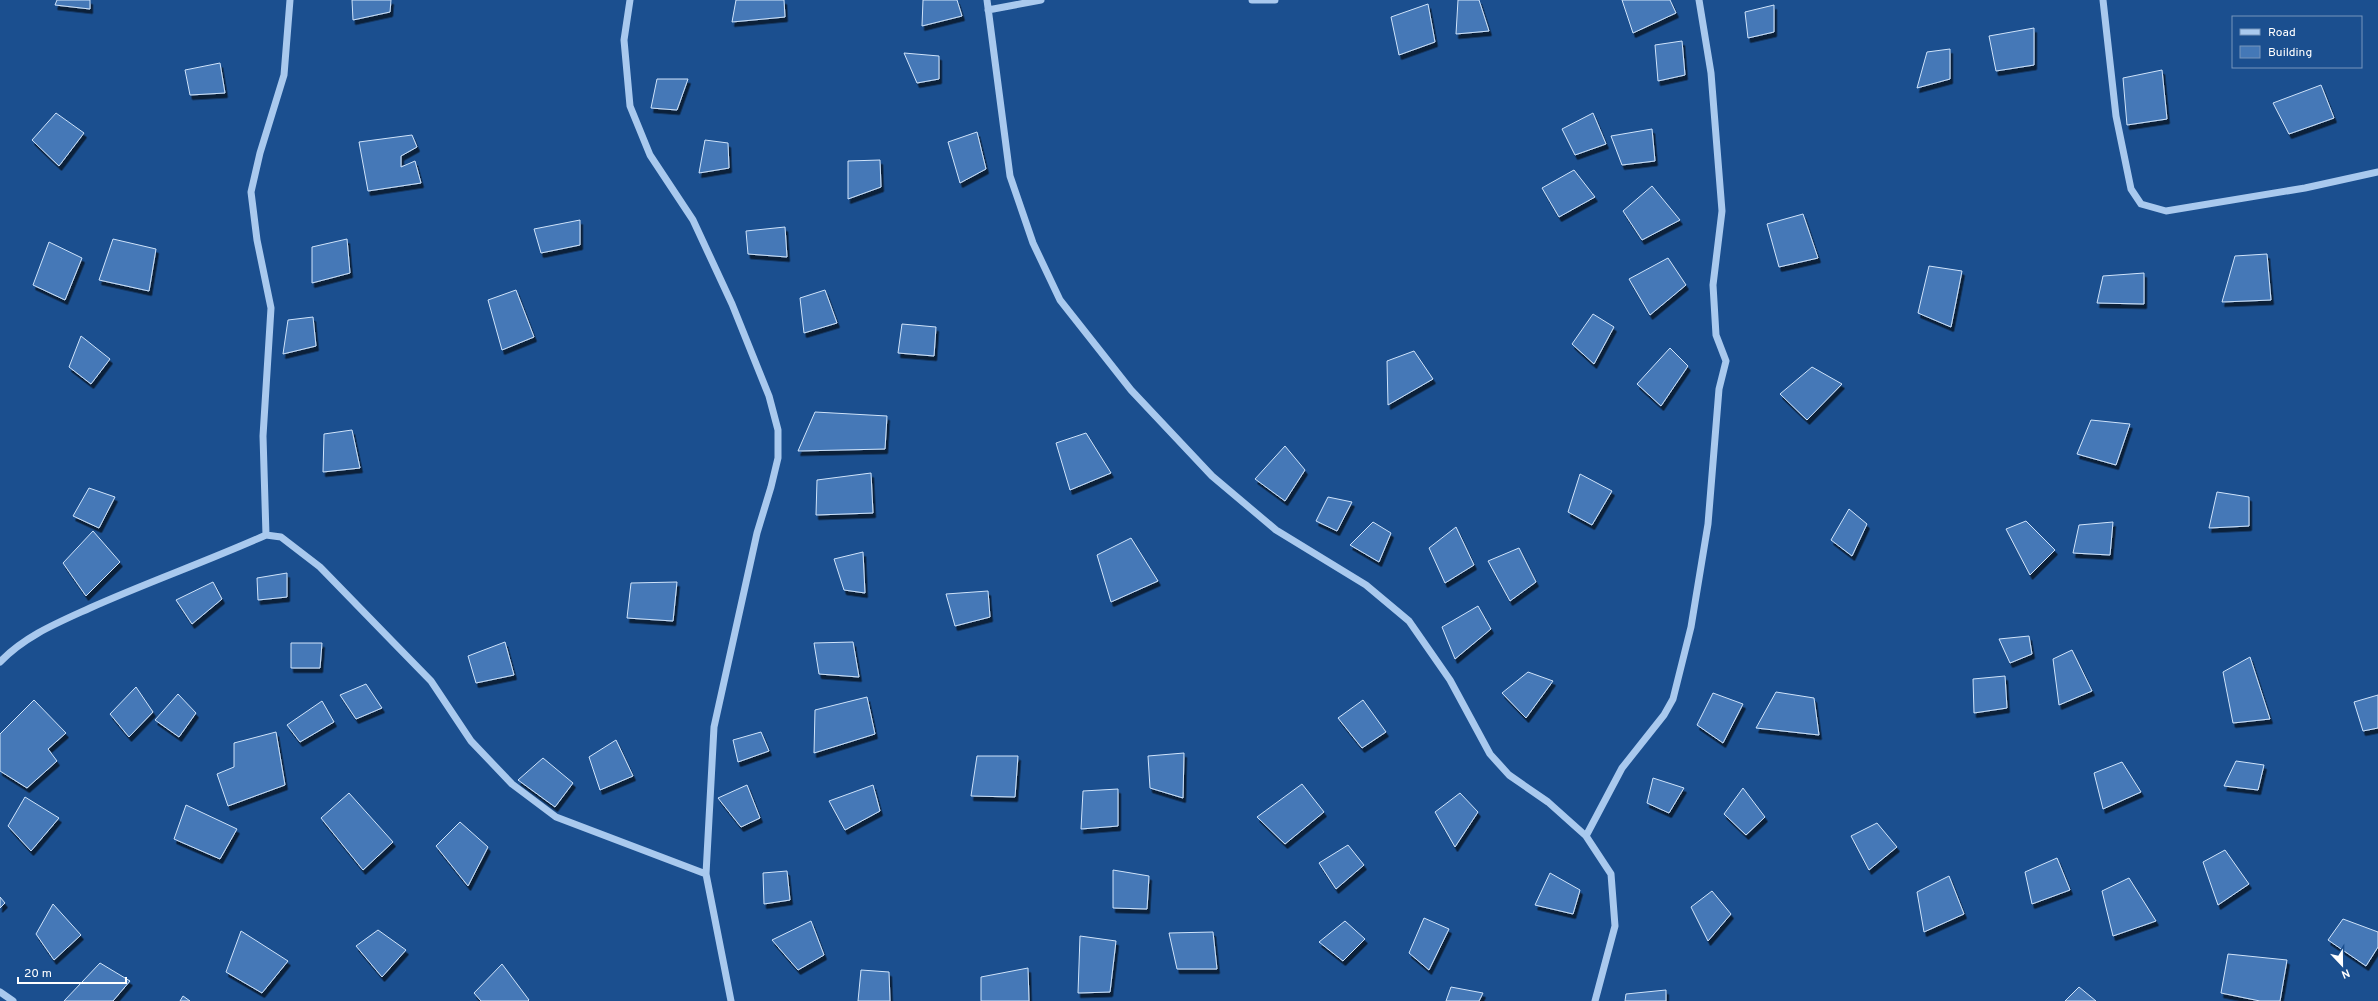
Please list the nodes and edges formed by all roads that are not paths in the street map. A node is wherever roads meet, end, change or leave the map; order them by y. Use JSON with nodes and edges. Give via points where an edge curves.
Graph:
{"nodes":[{"id":1,"x":290,"y":0,"type":"edge"},
{"id":2,"x":630,"y":0,"type":"edge"},
{"id":3,"x":987,"y":0,"type":"edge"},
{"id":4,"x":1041,"y":0,"type":"edge"},
{"id":5,"x":1252,"y":0,"type":"edge"},
{"id":6,"x":1275,"y":0,"type":"edge"},
{"id":7,"x":1699,"y":0,"type":"edge"},
{"id":8,"x":2103,"y":0,"type":"edge"},
{"id":9,"x":988,"y":10,"type":"junction"},
{"id":10,"x":2378,"y":172,"type":"edge"},
{"id":11,"x":266,"y":535,"type":"junction"},
{"id":12,"x":0,"y":662,"type":"edge"},
{"id":13,"x":1586,"y":836,"type":"junction"},
{"id":14,"x":706,"y":874,"type":"junction"},
{"id":15,"x":0,"y":992,"type":"edge"},
{"id":16,"x":13,"y":1001,"type":"edge"},
{"id":17,"x":731,"y":1001,"type":"edge"},
{"id":18,"x":1595,"y":1001,"type":"edge"}],
"edges":[{"from":1,"to":11,"type":"street","via":[[284,75],[260,152],[251,192],[257,240],[271,308],[263,436]]},
{"from":2,"to":14,"type":"street","via":[[624,40],[630,106],[650,155],[693,220],[729,297],[769,396],[778,430],[778,458],[757,533],[714,727]]},
{"from":3,"to":9,"type":"street"},
{"from":4,"to":9,"type":"street"},
{"from":5,"to":6,"type":"street"},
{"from":7,"to":13,"type":"street","via":[[1711,73],[1722,212],[1713,286],[1716,335],[1726,361],[1719,389],[1708,524],[1691,627],[1673,699],[1664,715],[1622,768]]},
{"from":8,"to":10,"type":"street","via":[[2116,116],[2131,189],[2141,204],[2166,211],[2304,188]]},
{"from":9,"to":13,"type":"street","via":[[1010,176],[1033,243],[1060,300],[1131,390],[1212,476],[1276,530],[1366,585],[1409,621],[1450,680],[1490,754],[1509,775],[1548,802]]},
{"from":11,"to":12,"type":"street","via":[[132,589],[39,631],[13,648]]},
{"from":11,"to":14,"type":"street","via":[[281,537],[320,567],[431,681],[471,741],[512,784],[556,817]]},
{"from":13,"to":18,"type":"street","via":[[1611,874],[1615,926]]},
{"from":14,"to":17,"type":"street"},
{"from":15,"to":16,"type":"street"}]}
